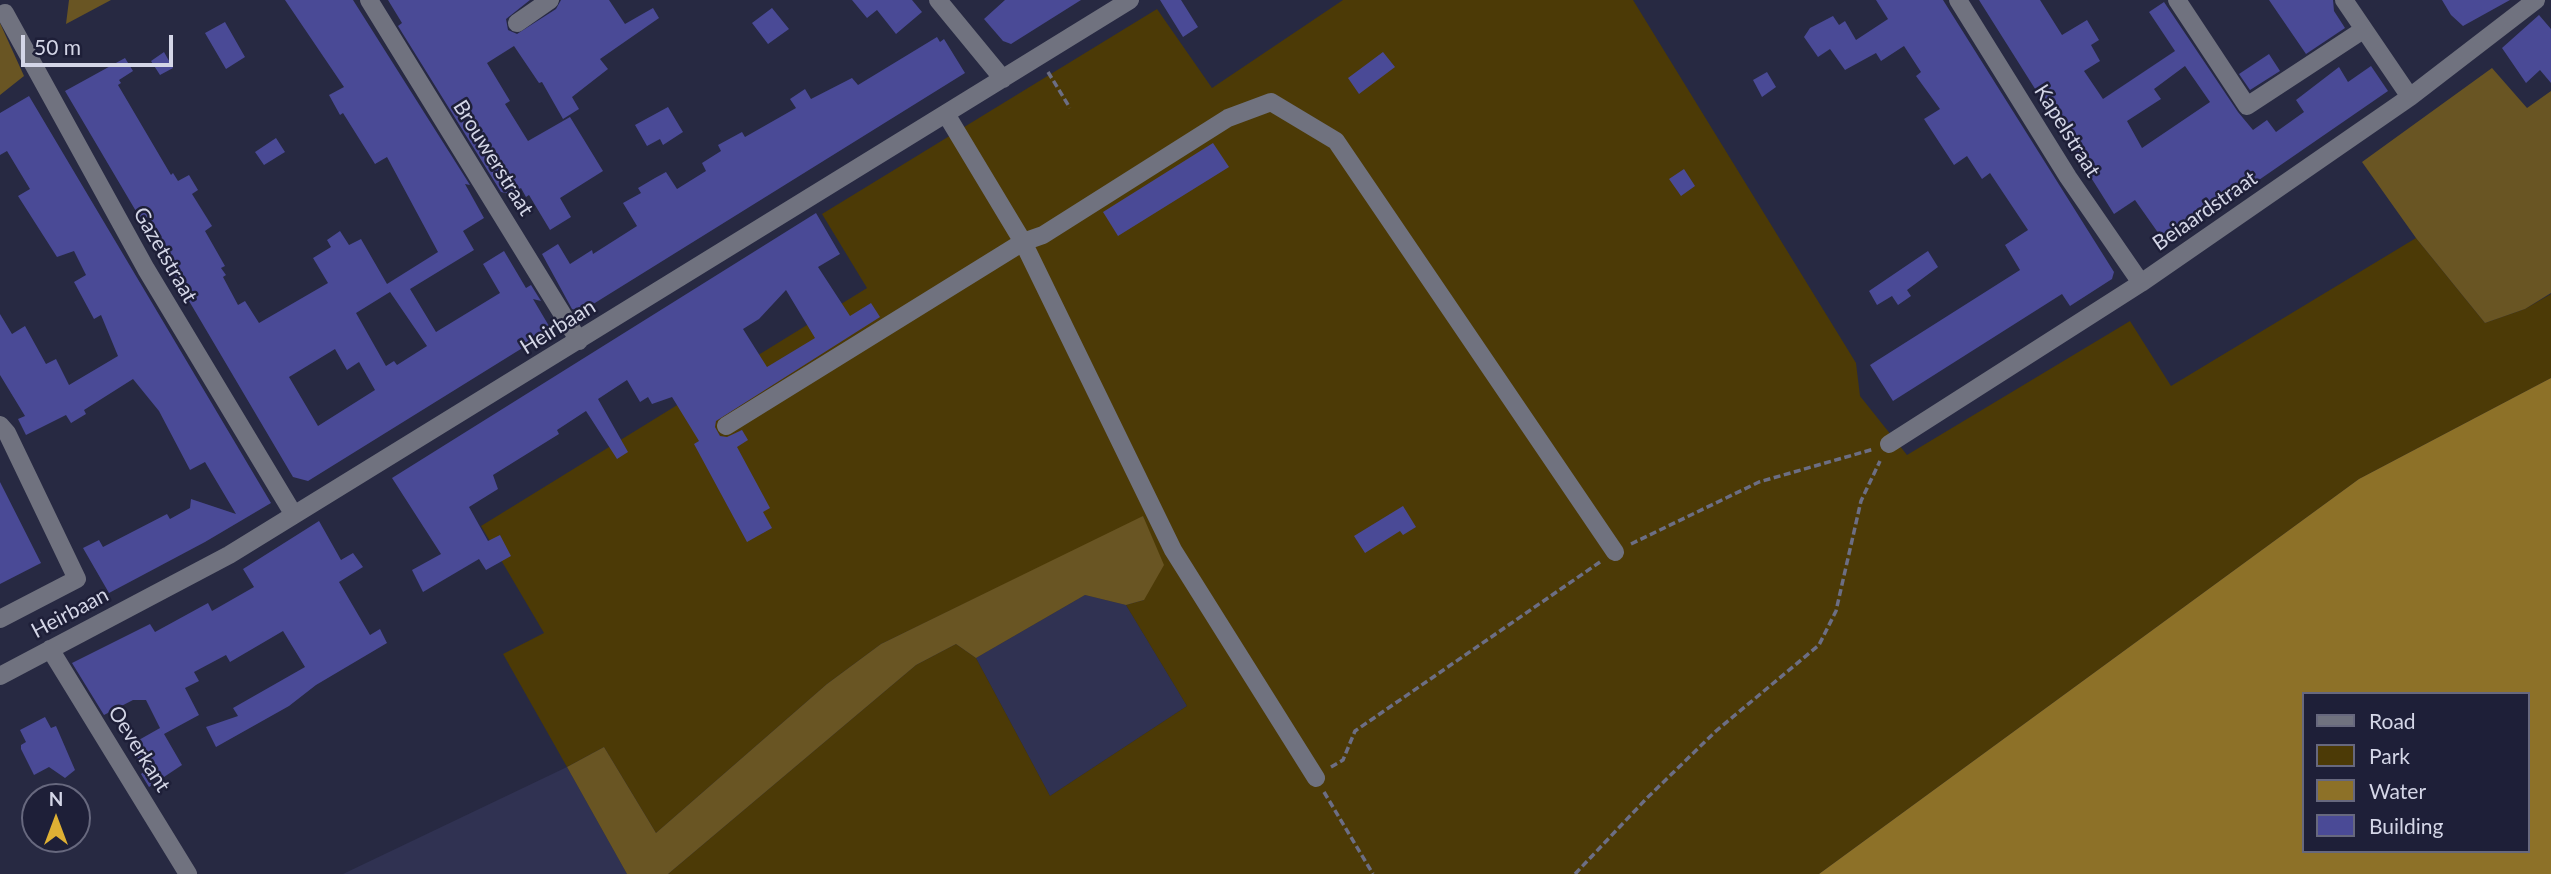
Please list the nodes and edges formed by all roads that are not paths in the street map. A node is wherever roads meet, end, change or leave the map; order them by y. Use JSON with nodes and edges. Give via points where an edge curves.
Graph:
{"nodes":[{"id":1,"x":369,"y":0,"type":"edge"},
{"id":2,"x":551,"y":0,"type":"edge"},
{"id":3,"x":938,"y":0,"type":"edge"},
{"id":4,"x":1130,"y":0,"type":"edge"},
{"id":5,"x":1958,"y":0,"type":"edge"},
{"id":6,"x":2177,"y":0,"type":"edge"},
{"id":7,"x":2344,"y":0,"type":"edge"},
{"id":8,"x":2536,"y":0,"type":"edge"},
{"id":9,"x":5,"y":13,"type":"dead end"},
{"id":10,"x":517,"y":23,"type":"dead end"},
{"id":11,"x":2364,"y":30,"type":"junction"},
{"id":12,"x":1003,"y":79,"type":"junction"},
{"id":13,"x":2410,"y":97,"type":"junction"},
{"id":14,"x":946,"y":114,"type":"junction"},
{"id":15,"x":1023,"y":242,"type":"junction"},
{"id":16,"x":2141,"y":283,"type":"junction"},
{"id":17,"x":579,"y":341,"type":"junction"},
{"id":18,"x":0,"y":425,"type":"edge"},
{"id":19,"x":726,"y":426,"type":"dead end"},
{"id":20,"x":1889,"y":444,"type":"road end"},
{"id":21,"x":294,"y":515,"type":"junction"},
{"id":22,"x":1615,"y":552,"type":"road end"},
{"id":23,"x":0,"y":619,"type":"edge"},
{"id":24,"x":50,"y":649,"type":"junction"},
{"id":25,"x":0,"y":676,"type":"edge"},
{"id":26,"x":1316,"y":778,"type":"road end"},
{"id":27,"x":188,"y":874,"type":"edge"}],
"edges":[{"from":1,"to":17,"type":"street","name":"Brouwerstraat"},
{"from":2,"to":10,"type":"street"},
{"from":3,"to":12,"type":"street"},
{"from":4,"to":12,"type":"street","name":"Heirbaan"},
{"from":5,"to":16,"type":"street","name":"Kapelstraat","via":[[2068,177]]},
{"from":6,"to":11,"type":"street","via":[[2247,106]]},
{"from":7,"to":11,"type":"street"},
{"from":8,"to":13,"type":"street","name":"Beiaardstraat"},
{"from":9,"to":21,"type":"street","name":"Gazetstraat","via":[[146,269]]},
{"from":11,"to":13,"type":"street"},
{"from":12,"to":14,"type":"street","name":"Heirbaan"},
{"from":13,"to":16,"type":"street","name":"Beiaardstraat"},
{"from":14,"to":15,"type":"street"},
{"from":14,"to":17,"type":"street","name":"Heirbaan"},
{"from":15,"to":19,"type":"street"},
{"from":15,"to":22,"type":"street","via":[[1043,235],[1228,118],[1271,102],[1336,141]]},
{"from":15,"to":26,"type":"street","via":[[1173,550]]},
{"from":16,"to":20,"type":"street","name":"Beiaardstraat"},
{"from":17,"to":21,"type":"street","name":"Heirbaan"},
{"from":18,"to":23,"type":"street","via":[[77,579]]},
{"from":21,"to":24,"type":"street","name":"Heirbaan","via":[[229,555]]},
{"from":24,"to":25,"type":"street","name":"Heirbaan"},
{"from":24,"to":27,"type":"street","name":"Oeverkant"}]}
